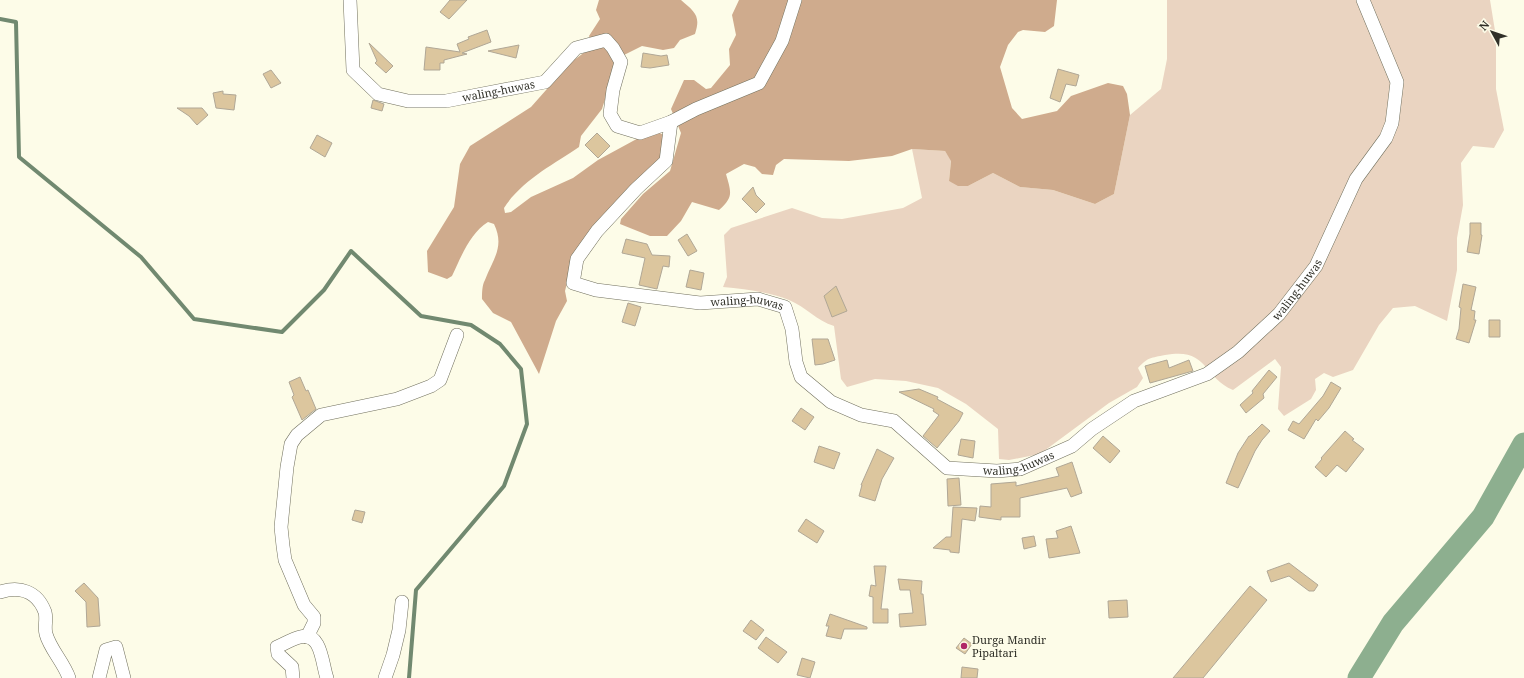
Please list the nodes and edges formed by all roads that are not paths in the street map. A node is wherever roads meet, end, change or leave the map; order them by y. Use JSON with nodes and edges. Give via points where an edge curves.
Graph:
{"nodes":[{"id":1,"x":350,"y":0,"type":"edge"},
{"id":2,"x":795,"y":0,"type":"edge"},
{"id":3,"x":1363,"y":0,"type":"edge"},
{"id":4,"x":672,"y":122,"type":"junction"},
{"id":5,"x":457,"y":335,"type":"dead end"},
{"id":6,"x":0,"y":592,"type":"edge"},
{"id":7,"x":402,"y":602,"type":"dead end"},
{"id":8,"x":307,"y":637,"type":"junction"},
{"id":9,"x":70,"y":678,"type":"edge"},
{"id":10,"x":99,"y":678,"type":"edge"},
{"id":11,"x":124,"y":678,"type":"edge"},
{"id":12,"x":293,"y":678,"type":"edge"},
{"id":13,"x":327,"y":678,"type":"edge"},
{"id":14,"x":385,"y":678,"type":"edge"}],
"edges":[{"from":1,"to":4,"type":"street","name":"waling-huwas","via":[[353,70],[378,94],[408,101],[446,101],[545,82],[576,48],[606,40],[621,62],[613,90],[610,114],[617,126],[640,133]]},
{"from":2,"to":4,"type":"street","via":[[782,41],[759,83],[696,109]]},
{"from":3,"to":4,"type":"street","name":"waling-huwas","via":[[1397,82],[1392,123],[1386,138],[1356,179],[1316,266],[1279,314],[1238,352],[1207,374],[1134,401],[1092,429],[1072,446],[1020,469],[996,471],[947,468],[894,421],[861,415],[831,402],[801,377],[785,307],[758,299],[700,303],[596,290],[573,283],[577,260],[597,231],[666,161]]},
{"from":5,"to":8,"type":"street","via":[[440,380],[431,386],[397,399],[322,415],[307,425],[291,444],[281,527],[282,540],[285,560],[304,605],[314,617]]},
{"from":6,"to":9,"type":"street","via":[[11,589],[23,590],[37,598],[45,613],[46,634]]},
{"from":7,"to":14,"type":"street","via":[[399,630]]},
{"from":8,"to":12,"type":"street","via":[[301,636],[277,646],[278,654],[292,667]]},
{"from":8,"to":13,"type":"street","via":[[311,637],[318,644]]},
{"from":10,"to":11,"type":"street","via":[[106,650],[116,647]]}]}
